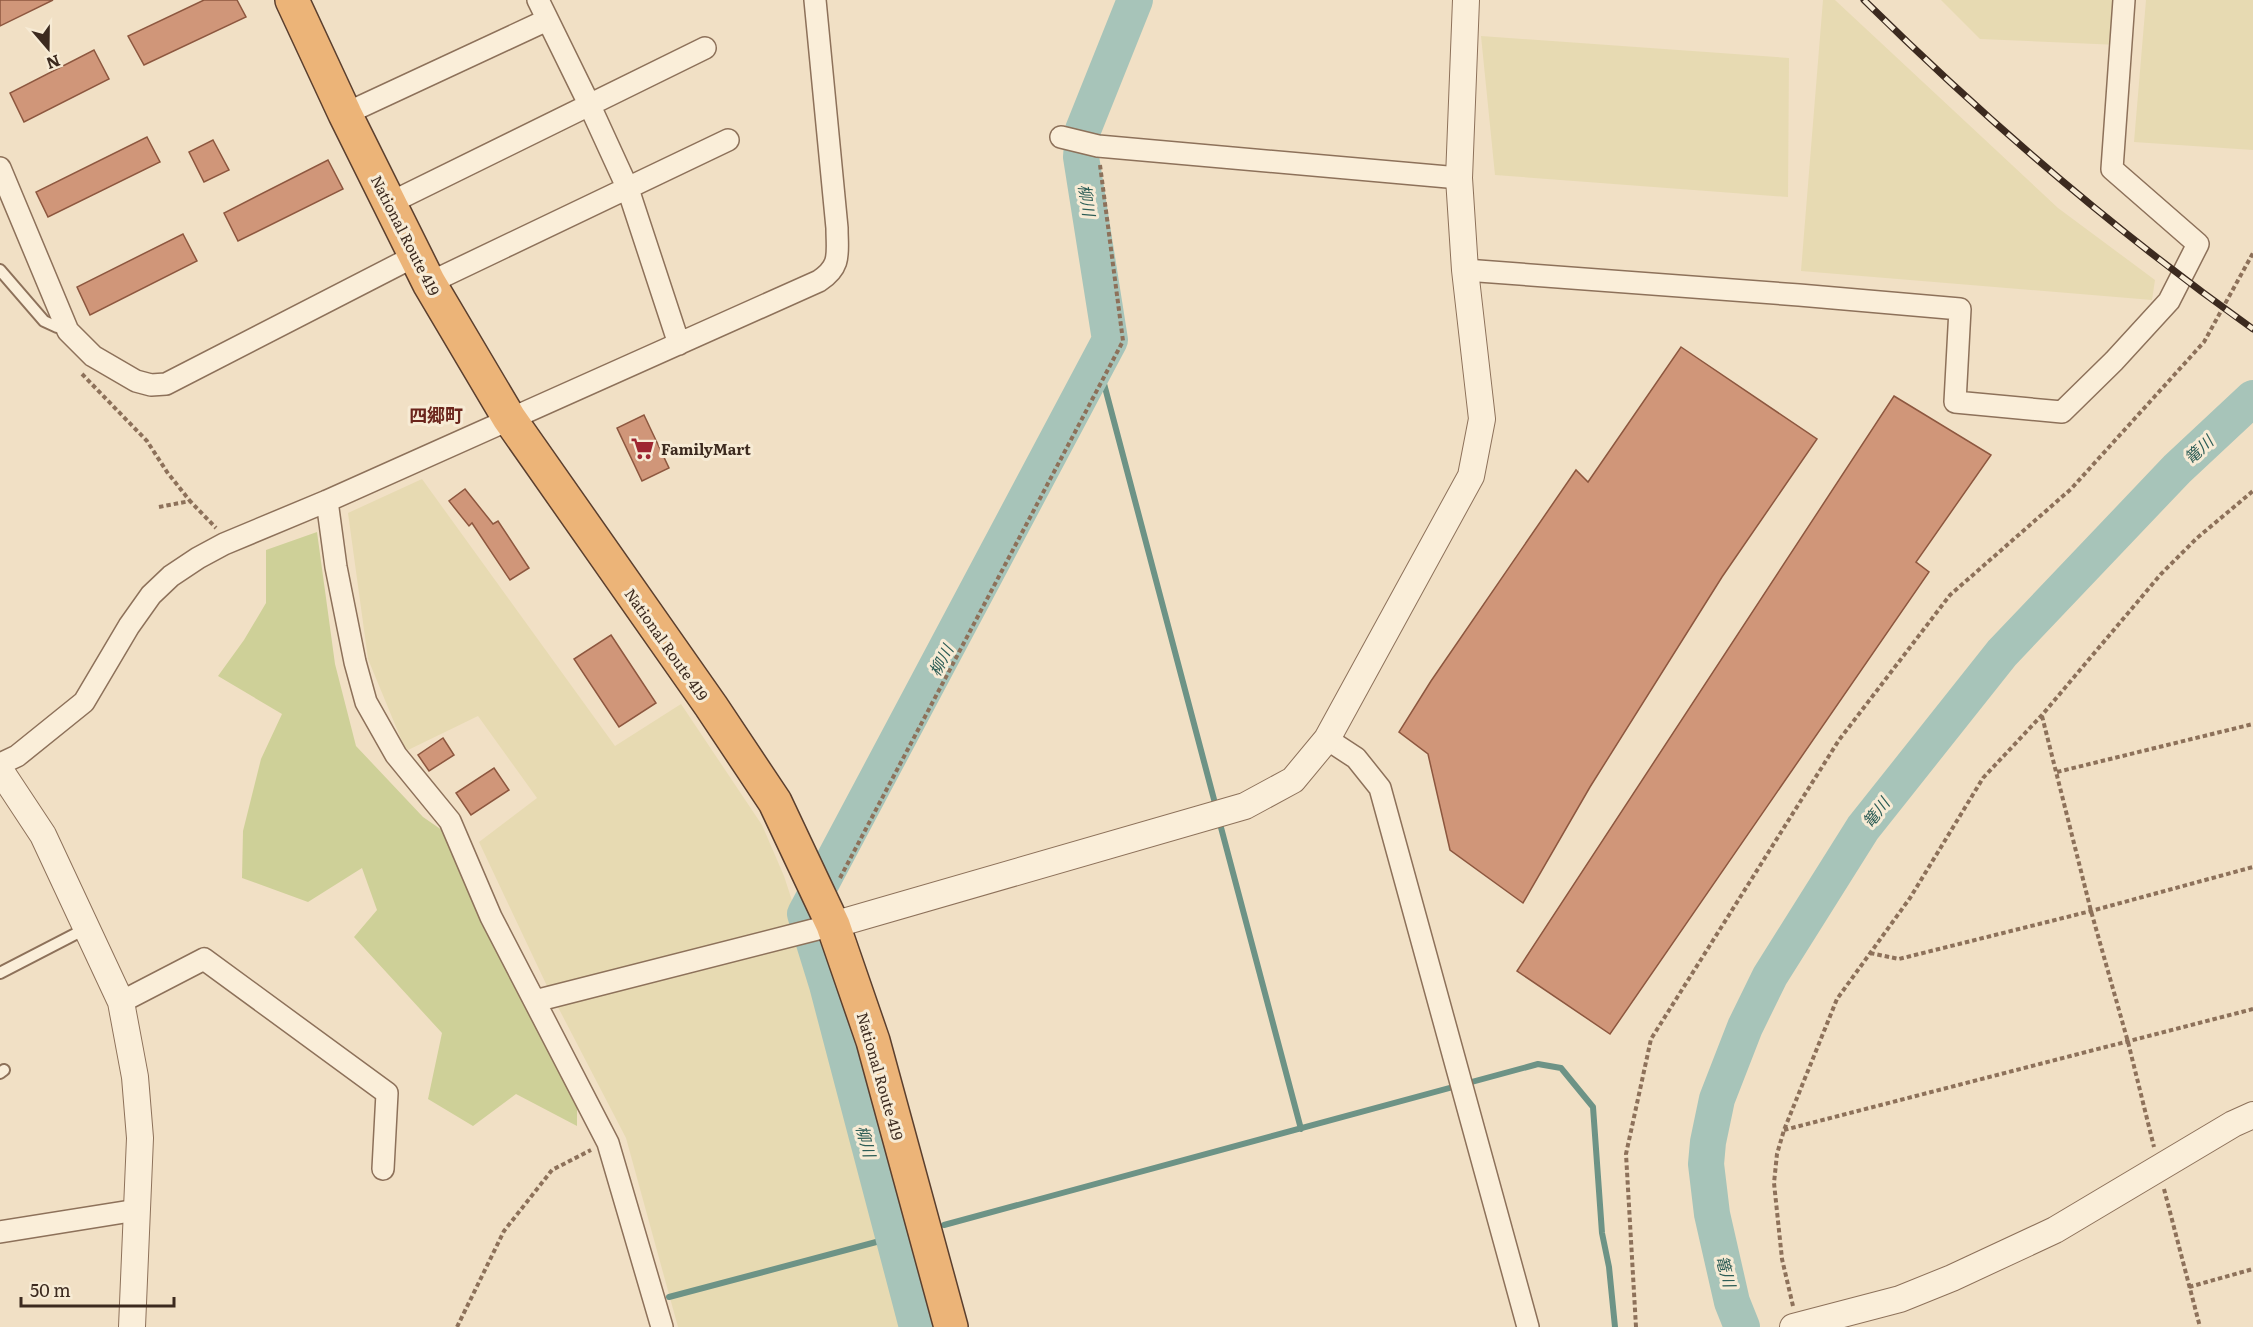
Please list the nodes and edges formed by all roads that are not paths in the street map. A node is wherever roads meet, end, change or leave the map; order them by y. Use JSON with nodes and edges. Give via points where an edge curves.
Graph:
{"nodes":[{"id":1,"x":292,"y":0,"type":"edge"},
{"id":2,"x":538,"y":0,"type":"edge"},
{"id":3,"x":815,"y":0,"type":"edge"},
{"id":4,"x":1466,"y":0,"type":"edge"},
{"id":5,"x":2124,"y":0,"type":"edge"},
{"id":6,"x":547,"y":20,"type":"junction"},
{"id":7,"x":705,"y":48,"type":"dead end"},
{"id":8,"x":590,"y":104,"type":"junction"},
{"id":9,"x":345,"y":114,"type":"junction"},
{"id":10,"x":1061,"y":137,"type":"dead end"},
{"id":11,"x":728,"y":140,"type":"dead end"},
{"id":12,"x":0,"y":168,"type":"edge"},
{"id":13,"x":1459,"y":178,"type":"junction"},
{"id":14,"x":628,"y":189,"type":"junction"},
{"id":15,"x":390,"y":204,"type":"junction"},
{"id":16,"x":423,"y":269,"type":"junction"},
{"id":17,"x":0,"y":270,"type":"edge"},
{"id":18,"x":1465,"y":270,"type":"junction"},
{"id":19,"x":66,"y":326,"type":"junction"},
{"id":20,"x":679,"y":344,"type":"junction"},
{"id":21,"x":508,"y":418,"type":"junction"},
{"id":22,"x":327,"y":501,"type":"junction"},
{"id":23,"x":1327,"y":739,"type":"junction"},
{"id":24,"x":0,"y":764,"type":"edge"},
{"id":25,"x":0,"y":770,"type":"edge"},
{"id":26,"x":828,"y":916,"type":"junction"},
{"id":27,"x":87,"y":928,"type":"junction"},
{"id":28,"x":0,"y":973,"type":"edge"},
{"id":29,"x":535,"y":1001,"type":"junction"},
{"id":30,"x":121,"y":1002,"type":"junction"},
{"id":31,"x":2253,"y":1115,"type":"edge"},
{"id":32,"x":383,"y":1169,"type":"dead end"},
{"id":33,"x":137,"y":1210,"type":"junction"},
{"id":34,"x":0,"y":1232,"type":"edge"},
{"id":35,"x":1796,"y":1326,"type":"edge"},
{"id":36,"x":132,"y":1327,"type":"edge"},
{"id":37,"x":662,"y":1327,"type":"edge"},
{"id":38,"x":951,"y":1327,"type":"edge"},
{"id":39,"x":1528,"y":1327,"type":"edge"}],
"edges":[{"from":1,"to":9,"type":"highway","name":"National Route 419"},
{"from":2,"to":6,"type":"street"},
{"from":3,"to":20,"type":"street","via":[[837,260],[819,281]]},
{"from":4,"to":13,"type":"street"},
{"from":5,"to":18,"type":"street","via":[[2112,169],[2198,244],[2169,301],[2062,412],[1955,402],[1960,309]]},
{"from":6,"to":8,"type":"street"},
{"from":6,"to":9,"type":"street"},
{"from":7,"to":8,"type":"street"},
{"from":8,"to":14,"type":"street"},
{"from":8,"to":15,"type":"street"},
{"from":9,"to":15,"type":"highway","name":"National Route 419"},
{"from":10,"to":13,"type":"street","via":[[1097,146]]},
{"from":11,"to":14,"type":"street"},
{"from":12,"to":19,"type":"street"},
{"from":13,"to":18,"type":"street"},
{"from":14,"to":16,"type":"street"},
{"from":14,"to":20,"type":"street"},
{"from":15,"to":16,"type":"highway","name":"National Route 419"},
{"from":16,"to":19,"type":"street","via":[[166,384],[136,381],[93,356]]},
{"from":16,"to":21,"type":"highway","name":"National Route 419"},
{"from":17,"to":19,"type":"lane","via":[[44,321]]},
{"from":18,"to":23,"type":"street","via":[[1482,419],[1471,476]]},
{"from":20,"to":21,"type":"street"},
{"from":21,"to":22,"type":"street"},
{"from":21,"to":26,"type":"highway","name":"National Route 419","via":[[775,802]]},
{"from":22,"to":24,"type":"street","via":[[226,543],[171,576],[151,595],[129,626],[84,702],[17,756]]},
{"from":22,"to":29,"type":"street","via":[[336,567],[366,702],[396,755],[450,821],[491,917]]},
{"from":23,"to":26,"type":"street","via":[[1293,780],[1245,806]]},
{"from":23,"to":39,"type":"street","via":[[1356,758],[1380,788]]},
{"from":25,"to":27,"type":"street","via":[[43,835]]},
{"from":26,"to":29,"type":"street","via":[[798,935]]},
{"from":26,"to":38,"type":"highway","name":"National Route 419","via":[[873,1041]]},
{"from":27,"to":28,"type":"lane"},
{"from":27,"to":30,"type":"street"},
{"from":29,"to":37,"type":"street","via":[[608,1143]]},
{"from":30,"to":32,"type":"street","via":[[204,959],[387,1093]]},
{"from":30,"to":33,"type":"street","via":[[135,1077],[140,1138]]},
{"from":31,"to":35,"type":"street","via":[[2055,1230],[1952,1278],[1900,1299]]},
{"from":33,"to":34,"type":"street"},
{"from":33,"to":36,"type":"street"}]}
